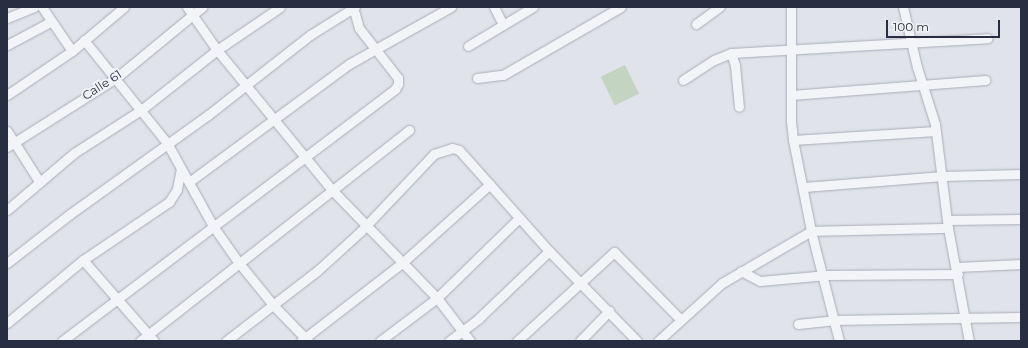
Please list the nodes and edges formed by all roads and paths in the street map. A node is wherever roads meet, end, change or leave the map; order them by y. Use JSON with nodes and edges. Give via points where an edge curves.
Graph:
{"nodes":[{"id":1,"x":34,"y":7,"type":"edge"},
{"id":2,"x":42,"y":7,"type":"edge"},
{"id":3,"x":124,"y":7,"type":"edge"},
{"id":4,"x":202,"y":7,"type":"edge"},
{"id":5,"x":280,"y":7,"type":"edge"},
{"id":6,"x":354,"y":7,"type":"edge"},
{"id":7,"x":451,"y":7,"type":"edge"},
{"id":8,"x":494,"y":7,"type":"edge"},
{"id":9,"x":533,"y":7,"type":"edge"},
{"id":10,"x":621,"y":7,"type":"edge"},
{"id":11,"x":719,"y":7,"type":"edge"},
{"id":12,"x":791,"y":7,"type":"edge"},
{"id":13,"x":904,"y":7,"type":"edge"},
{"id":14,"x":189,"y":11,"type":"edge"},
{"id":15,"x":7,"y":18,"type":"edge"},
{"id":16,"x":50,"y":22,"type":"junction"},
{"id":17,"x":696,"y":24,"type":"dead end"},
{"id":18,"x":503,"y":25,"type":"junction"},
{"id":19,"x":988,"y":38,"type":"dead end"},
{"id":20,"x":84,"y":40,"type":"junction"},
{"id":21,"x":911,"y":42,"type":"junction"},
{"id":22,"x":7,"y":45,"type":"edge"},
{"id":23,"x":468,"y":46,"type":"dead end"},
{"id":24,"x":375,"y":47,"type":"junction"},
{"id":25,"x":791,"y":49,"type":"junction"},
{"id":26,"x":217,"y":50,"type":"junction"},
{"id":27,"x":72,"y":51,"type":"junction"},
{"id":28,"x":731,"y":53,"type":"junction"},
{"id":29,"x":116,"y":78,"type":"junction"},
{"id":30,"x":477,"y":78,"type":"dead end"},
{"id":31,"x":683,"y":80,"type":"dead end"},
{"id":32,"x":985,"y":80,"type":"dead end"},
{"id":33,"x":247,"y":84,"type":"junction"},
{"id":34,"x":923,"y":86,"type":"junction"},
{"id":35,"x":7,"y":94,"type":"edge"},
{"id":36,"x":791,"y":95,"type":"junction"},
{"id":37,"x":739,"y":107,"type":"dead end"},
{"id":38,"x":141,"y":110,"type":"junction"},
{"id":39,"x":275,"y":121,"type":"junction"},
{"id":40,"x":409,"y":130,"type":"dead end"},
{"id":41,"x":7,"y":131,"type":"edge"},
{"id":42,"x":936,"y":132,"type":"junction"},
{"id":43,"x":793,"y":140,"type":"junction"},
{"id":44,"x":10,"y":144,"type":"edge"},
{"id":45,"x":167,"y":144,"type":"junction"},
{"id":46,"x":304,"y":156,"type":"junction"},
{"id":47,"x":181,"y":168,"type":"junction"},
{"id":48,"x":1021,"y":174,"type":"edge"},
{"id":49,"x":943,"y":176,"type":"junction"},
{"id":50,"x":39,"y":181,"type":"junction"},
{"id":51,"x":189,"y":182,"type":"junction"},
{"id":52,"x":490,"y":184,"type":"junction"},
{"id":53,"x":804,"y":187,"type":"junction"},
{"id":54,"x":333,"y":191,"type":"junction"},
{"id":55,"x":7,"y":210,"type":"edge"},
{"id":56,"x":519,"y":218,"type":"junction"},
{"id":57,"x":1021,"y":219,"type":"edge"},
{"id":58,"x":948,"y":224,"type":"junction"},
{"id":59,"x":213,"y":226,"type":"junction"},
{"id":60,"x":366,"y":226,"type":"junction"},
{"id":61,"x":811,"y":231,"type":"junction"},
{"id":62,"x":549,"y":251,"type":"junction"},
{"id":63,"x":83,"y":260,"type":"junction"},
{"id":64,"x":7,"y":263,"type":"edge"},
{"id":65,"x":238,"y":263,"type":"junction"},
{"id":66,"x":402,"y":263,"type":"junction"},
{"id":67,"x":1021,"y":264,"type":"edge"},
{"id":68,"x":741,"y":271,"type":"junction"},
{"id":69,"x":958,"y":271,"type":"junction"},
{"id":70,"x":824,"y":276,"type":"junction"},
{"id":71,"x":580,"y":283,"type":"junction"},
{"id":72,"x":437,"y":298,"type":"junction"},
{"id":73,"x":118,"y":299,"type":"junction"},
{"id":74,"x":274,"y":306,"type":"junction"},
{"id":75,"x":609,"y":311,"type":"junction"},
{"id":76,"x":964,"y":317,"type":"junction"},
{"id":77,"x":1021,"y":317,"type":"edge"},
{"id":78,"x":681,"y":320,"type":"junction"},
{"id":79,"x":834,"y":320,"type":"junction"},
{"id":80,"x":7,"y":323,"type":"edge"},
{"id":81,"x":798,"y":324,"type":"dead end"},
{"id":82,"x":462,"y":331,"type":"junction"},
{"id":83,"x":151,"y":338,"type":"edge"},
{"id":84,"x":305,"y":340,"type":"edge"},
{"id":85,"x":62,"y":341,"type":"edge"},
{"id":86,"x":140,"y":341,"type":"edge"},
{"id":87,"x":226,"y":341,"type":"edge"},
{"id":88,"x":380,"y":341,"type":"edge"},
{"id":89,"x":449,"y":341,"type":"edge"},
{"id":90,"x":470,"y":341,"type":"edge"},
{"id":91,"x":517,"y":341,"type":"edge"},
{"id":92,"x":580,"y":341,"type":"edge"},
{"id":93,"x":637,"y":341,"type":"edge"},
{"id":94,"x":658,"y":341,"type":"edge"},
{"id":95,"x":839,"y":341,"type":"edge"},
{"id":96,"x":969,"y":341,"type":"edge"}],
"edges":[{"from":1,"to":15,"type":"street"},
{"from":2,"to":16,"type":"street"},
{"from":3,"to":20,"type":"street"},
{"from":4,"to":14,"type":"street","name":"Calle 61"},
{"from":5,"to":26,"type":"street"},
{"from":6,"to":24,"type":"street","via":[[359,28]]},
{"from":6,"to":33,"type":"street","via":[[310,35]]},
{"from":7,"to":24,"type":"street"},
{"from":8,"to":18,"type":"street"},
{"from":9,"to":18,"type":"street"},
{"from":10,"to":30,"type":"street","via":[[503,75]]},
{"from":11,"to":17,"type":"street"},
{"from":12,"to":25,"type":"street"},
{"from":13,"to":21,"type":"street"},
{"from":14,"to":26,"type":"street"},
{"from":14,"to":29,"type":"street","name":"Calle 61"},
{"from":16,"to":22,"type":"street"},
{"from":16,"to":27,"type":"street"},
{"from":18,"to":23,"type":"street"},
{"from":19,"to":21,"type":"street"},
{"from":20,"to":27,"type":"street"},
{"from":20,"to":29,"type":"street"},
{"from":21,"to":25,"type":"street"},
{"from":21,"to":34,"type":"street"},
{"from":24,"to":39,"type":"street","via":[[325,81]]},
{"from":24,"to":46,"type":"street","via":[[398,78],[398,84]]},
{"from":25,"to":28,"type":"street"},
{"from":25,"to":36,"type":"street"},
{"from":26,"to":33,"type":"street"},
{"from":26,"to":38,"type":"street"},
{"from":27,"to":35,"type":"street"},
{"from":28,"to":31,"type":"street","via":[[714,60]]},
{"from":28,"to":37,"type":"street","via":[[735,65]]},
{"from":29,"to":38,"type":"street"},
{"from":29,"to":44,"type":"street","name":"Calle 61"},
{"from":32,"to":34,"type":"street"},
{"from":33,"to":39,"type":"street"},
{"from":33,"to":45,"type":"street"},
{"from":34,"to":36,"type":"street"},
{"from":34,"to":42,"type":"street"},
{"from":36,"to":43,"type":"street"},
{"from":38,"to":45,"type":"street"},
{"from":38,"to":50,"type":"street","via":[[74,153]]},
{"from":39,"to":46,"type":"street"},
{"from":39,"to":51,"type":"street"},
{"from":40,"to":54,"type":"street"},
{"from":41,"to":44,"type":"street"},
{"from":42,"to":43,"type":"street"},
{"from":42,"to":49,"type":"street"},
{"from":43,"to":53,"type":"street"},
{"from":44,"to":50,"type":"street"},
{"from":45,"to":47,"type":"street"},
{"from":45,"to":64,"type":"street"},
{"from":46,"to":54,"type":"street"},
{"from":46,"to":59,"type":"street"},
{"from":47,"to":51,"type":"street"},
{"from":47,"to":63,"type":"street","via":[[177,189],[169,202]]},
{"from":48,"to":49,"type":"street"},
{"from":49,"to":53,"type":"street"},
{"from":49,"to":58,"type":"street"},
{"from":50,"to":55,"type":"street"},
{"from":51,"to":59,"type":"street"},
{"from":52,"to":56,"type":"street"},
{"from":52,"to":60,"type":"street","via":[[459,150],[446,148],[423,164]]},
{"from":52,"to":66,"type":"street"},
{"from":53,"to":61,"type":"street"},
{"from":54,"to":60,"type":"street"},
{"from":54,"to":65,"type":"street"},
{"from":56,"to":62,"type":"street"},
{"from":56,"to":72,"type":"street"},
{"from":57,"to":58,"type":"street"},
{"from":58,"to":61,"type":"street"},
{"from":58,"to":69,"type":"street"},
{"from":59,"to":65,"type":"street"},
{"from":59,"to":73,"type":"street"},
{"from":60,"to":66,"type":"street"},
{"from":60,"to":74,"type":"street"},
{"from":61,"to":68,"type":"street"},
{"from":61,"to":70,"type":"street"},
{"from":62,"to":71,"type":"street"},
{"from":62,"to":82,"type":"street"},
{"from":63,"to":73,"type":"street"},
{"from":63,"to":80,"type":"street"},
{"from":65,"to":74,"type":"street"},
{"from":65,"to":83,"type":"street"},
{"from":66,"to":72,"type":"street"},
{"from":66,"to":84,"type":"street"},
{"from":67,"to":69,"type":"street"},
{"from":68,"to":70,"type":"street","via":[[760,281]]},
{"from":68,"to":78,"type":"street","via":[[722,283]]},
{"from":69,"to":70,"type":"street"},
{"from":69,"to":76,"type":"street"},
{"from":70,"to":79,"type":"street"},
{"from":71,"to":75,"type":"street"},
{"from":71,"to":78,"type":"street","via":[[614,252]]},
{"from":71,"to":91,"type":"street"},
{"from":72,"to":82,"type":"street"},
{"from":72,"to":88,"type":"street"},
{"from":73,"to":83,"type":"street"},
{"from":73,"to":85,"type":"street"},
{"from":74,"to":84,"type":"street"},
{"from":74,"to":87,"type":"street"},
{"from":75,"to":92,"type":"street"},
{"from":75,"to":93,"type":"street"},
{"from":76,"to":77,"type":"street"},
{"from":76,"to":79,"type":"street"},
{"from":76,"to":96,"type":"street"},
{"from":78,"to":94,"type":"street"},
{"from":79,"to":81,"type":"street"},
{"from":79,"to":95,"type":"street"},
{"from":82,"to":89,"type":"street"},
{"from":82,"to":90,"type":"street"},
{"from":83,"to":86,"type":"street"}]}
